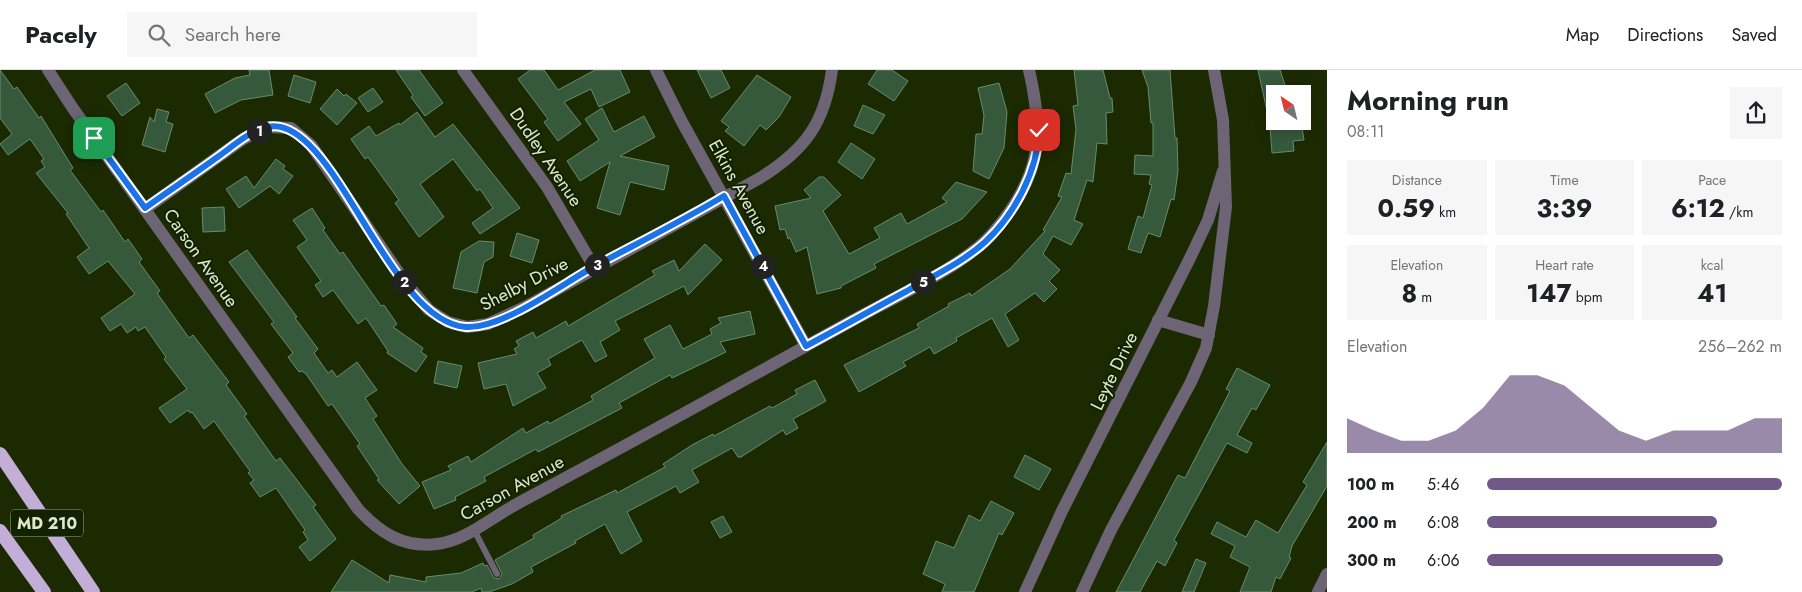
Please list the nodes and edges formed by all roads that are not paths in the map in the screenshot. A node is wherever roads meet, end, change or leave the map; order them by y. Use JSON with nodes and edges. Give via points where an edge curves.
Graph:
{"nodes":[{"id":1,"x":48,"y":70,"type":"edge"},
{"id":2,"x":463,"y":70,"type":"edge"},
{"id":3,"x":656,"y":70,"type":"edge"},
{"id":4,"x":832,"y":70,"type":"edge"},
{"id":5,"x":1029,"y":70,"type":"edge"},
{"id":6,"x":1214,"y":70,"type":"edge"},
{"id":7,"x":1225,"y":162,"type":"junction"},
{"id":8,"x":724,"y":196,"type":"junction"},
{"id":9,"x":145,"y":208,"type":"junction"},
{"id":10,"x":594,"y":267,"type":"junction"},
{"id":11,"x":1158,"y":320,"type":"junction"},
{"id":12,"x":1209,"y":335,"type":"junction"},
{"id":13,"x":806,"y":346,"type":"junction"},
{"id":14,"x":0,"y":454,"type":"edge"},
{"id":15,"x":474,"y":530,"type":"junction"},
{"id":16,"x":0,"y":531,"type":"edge"},
{"id":17,"x":497,"y":574,"type":"dead end"},
{"id":18,"x":1327,"y":574,"type":"edge"},
{"id":19,"x":44,"y":592,"type":"edge"},
{"id":20,"x":93,"y":592,"type":"edge"},
{"id":21,"x":1025,"y":592,"type":"edge"},
{"id":22,"x":1082,"y":592,"type":"edge"},
{"id":23,"x":1318,"y":592,"type":"edge"}],
"edges":[{"from":1,"to":9,"type":"street","name":"Carson Avenue"},
{"from":2,"to":10,"type":"street","name":"Dudley Avenue","via":[[547,187]]},
{"from":3,"to":8,"type":"street","name":"Elkins Avenue"},
{"from":4,"to":8,"type":"street","name":"Shelby Drive","via":[[821,117],[806,140],[770,172]]},
{"from":5,"to":13,"type":"street","name":"Carson Avenue","via":[[1037,112],[1038,140],[1024,187],[1002,221],[973,251],[929,279]]},
{"from":6,"to":7,"type":"street","name":"Leyte Drive","via":[[1224,120]]},
{"from":7,"to":11,"type":"street","name":"Leyte Drive","via":[[1208,220]]},
{"from":7,"to":12,"type":"street","name":"Leyte Drive","via":[[1226,207]]},
{"from":8,"to":10,"type":"street","name":"Shelby Drive"},
{"from":8,"to":13,"type":"street","name":"Elkins Avenue"},
{"from":9,"to":10,"type":"street","name":"Shelby Drive","via":[[243,139],[268,127],[291,128],[311,145],[413,294],[448,322],[467,327],[488,324],[525,307]]},
{"from":9,"to":15,"type":"street","name":"Carson Avenue","via":[[366,518],[392,538],[416,544],[444,543]]},
{"from":11,"to":12,"type":"street"},
{"from":11,"to":21,"type":"street","name":"Leyte Drive"},
{"from":12,"to":22,"type":"street","name":"Leyte Drive","via":[[1191,382],[1111,530]]},
{"from":13,"to":15,"type":"street","name":"Carson Avenue"},
{"from":14,"to":20,"type":"highway","number":"MD 210"},
{"from":15,"to":17,"type":"lane"},
{"from":16,"to":19,"type":"highway","number":"MD 210"},
{"from":18,"to":23,"type":"street"}]}
